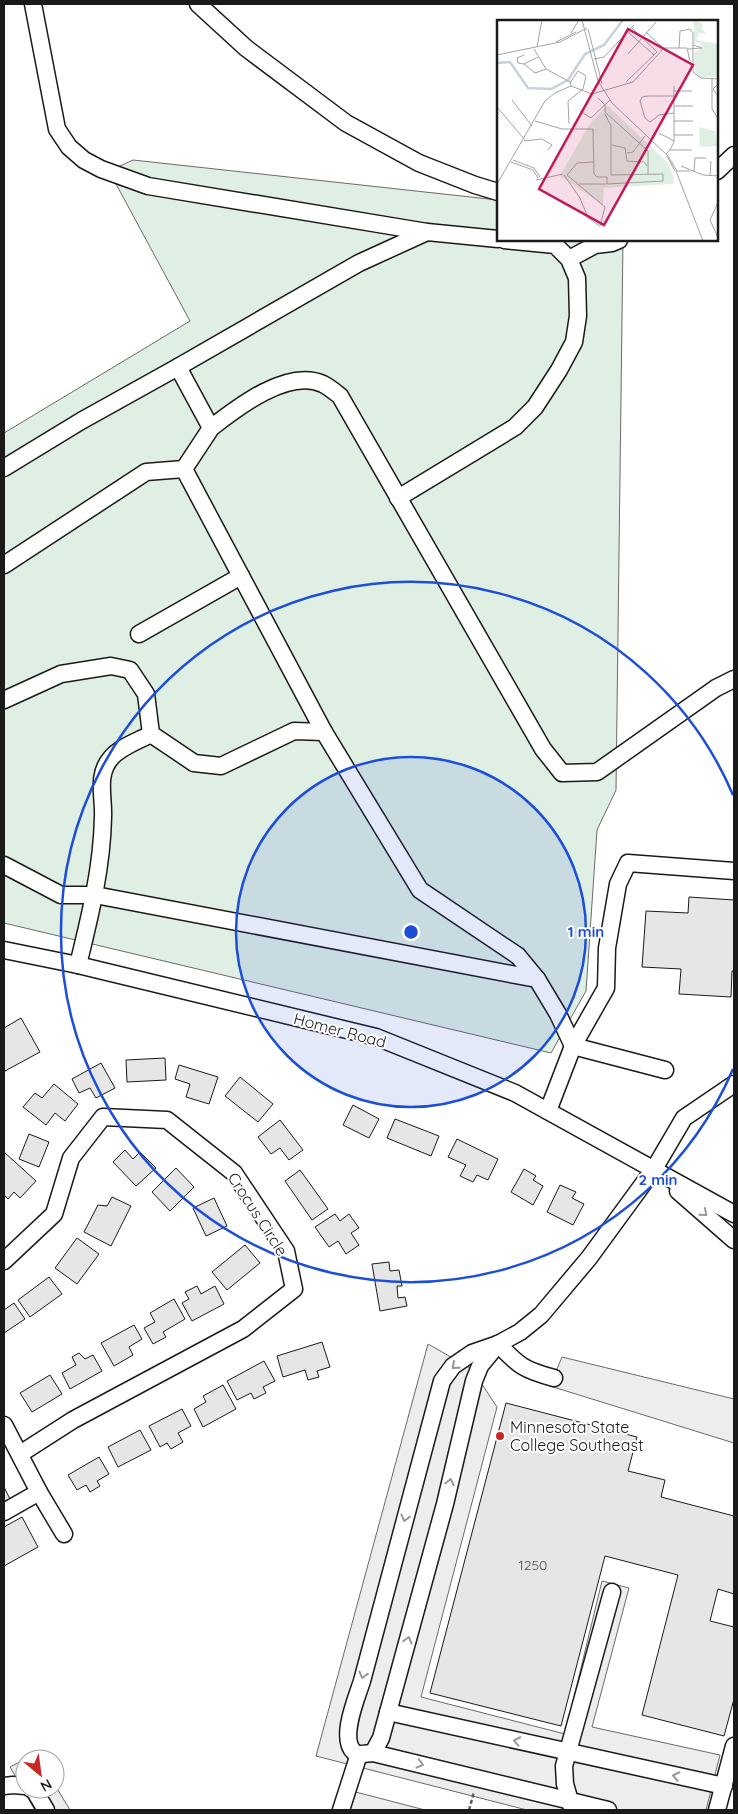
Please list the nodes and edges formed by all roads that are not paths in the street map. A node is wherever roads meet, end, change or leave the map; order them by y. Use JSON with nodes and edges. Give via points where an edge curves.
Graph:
{"nodes":[{"id":1,"x":33,"y":4,"type":"edge"},
{"id":2,"x":198,"y":4,"type":"edge"},
{"id":3,"x":734,"y":155,"type":"edge"},
{"id":4,"x":718,"y":170,"type":"edge"},
{"id":5,"x":497,"y":192,"type":"edge"},
{"id":6,"x":428,"y":232,"type":"junction"},
{"id":7,"x":497,"y":239,"type":"edge"},
{"id":8,"x":514,"y":241,"type":"edge"},
{"id":9,"x":617,"y":241,"type":"edge"},
{"id":10,"x":595,"y":242,"type":"edge"},
{"id":11,"x":569,"y":259,"type":"junction"},
{"id":12,"x":178,"y":367,"type":"junction"},
{"id":13,"x":211,"y":428,"type":"junction"},
{"id":14,"x":4,"y":468,"type":"edge"},
{"id":15,"x":184,"y":469,"type":"junction"},
{"id":16,"x":398,"y":498,"type":"junction"},
{"id":17,"x":4,"y":565,"type":"edge"},
{"id":18,"x":241,"y":576,"type":"junction"},
{"id":19,"x":139,"y":634,"type":"dead end"},
{"id":20,"x":734,"y":679,"type":"edge"},
{"id":21,"x":4,"y":700,"type":"edge"},
{"id":22,"x":324,"y":732,"type":"junction"},
{"id":23,"x":151,"y":734,"type":"junction"},
{"id":24,"x":4,"y":865,"type":"edge"},
{"id":25,"x":734,"y":871,"type":"edge"},
{"id":26,"x":95,"y":895,"type":"junction"},
{"id":27,"x":4,"y":950,"type":"edge"},
{"id":28,"x":78,"y":965,"type":"junction"},
{"id":29,"x":537,"y":979,"type":"junction"},
{"id":30,"x":573,"y":1046,"type":"junction"},
{"id":31,"x":665,"y":1070,"type":"dead end"},
{"id":32,"x":734,"y":1084,"type":"edge"},
{"id":33,"x":548,"y":1112,"type":"junction"},
{"id":34,"x":654,"y":1169,"type":"junction"},
{"id":35,"x":734,"y":1214,"type":"edge"},
{"id":36,"x":734,"y":1240,"type":"edge"},
{"id":37,"x":4,"y":1260,"type":"edge"},
{"id":38,"x":498,"y":1344,"type":"junction"},
{"id":39,"x":554,"y":1378,"type":"dead end"},
{"id":40,"x":4,"y":1425,"type":"edge"},
{"id":41,"x":20,"y":1454,"type":"junction"},
{"id":42,"x":39,"y":1492,"type":"junction"},
{"id":43,"x":4,"y":1512,"type":"edge"},
{"id":44,"x":64,"y":1534,"type":"dead end"},
{"id":45,"x":612,"y":1592,"type":"dead end"},
{"id":46,"x":388,"y":1712,"type":"junction"},
{"id":47,"x":734,"y":1746,"type":"edge"},
{"id":48,"x":568,"y":1752,"type":"junction"},
{"id":49,"x":366,"y":1753,"type":"junction"},
{"id":50,"x":724,"y":1786,"type":"junction"},
{"id":51,"x":39,"y":1799,"type":"edge"},
{"id":52,"x":571,"y":1805,"type":"edge"},
{"id":53,"x":46,"y":1810,"type":"edge"},
{"id":54,"x":342,"y":1810,"type":"edge"},
{"id":55,"x":608,"y":1810,"type":"edge"},
{"id":56,"x":717,"y":1810,"type":"edge"}],
"edges":[{"from":1,"to":6,"type":"street","via":[[57,129],[69,147],[84,160],[148,186]]},
{"from":2,"to":5,"type":"street","via":[[246,48],[346,123],[419,162]]},
{"from":3,"to":4,"type":"street"},
{"from":6,"to":7,"type":"street"},
{"from":6,"to":12,"type":"street","via":[[359,263]]},
{"from":8,"to":11,"type":"street","via":[[555,245]]},
{"from":9,"to":10,"type":"street"},
{"from":10,"to":11,"type":"street"},
{"from":11,"to":16,"type":"street","via":[[577,278],[578,316],[574,342],[535,407],[515,427]]},
{"from":12,"to":13,"type":"street"},
{"from":12,"to":14,"type":"street"},
{"from":13,"to":15,"type":"street"},
{"from":13,"to":16,"type":"street","via":[[276,385],[299,380],[323,384],[340,396]]},
{"from":15,"to":17,"type":"street","via":[[146,472]]},
{"from":15,"to":18,"type":"street"},
{"from":16,"to":20,"type":"street","via":[[543,750],[562,773],[597,772],[716,688]]},
{"from":18,"to":19,"type":"street"},
{"from":18,"to":22,"type":"street"},
{"from":21,"to":23,"type":"street","via":[[61,674],[111,666],[130,670],[146,694]]},
{"from":22,"to":23,"type":"street","via":[[294,731],[221,766],[194,763]]},
{"from":22,"to":29,"type":"street","via":[[420,890],[518,956]]},
{"from":23,"to":26,"type":"street","via":[[111,758],[102,776],[104,816]]},
{"from":24,"to":26,"type":"street","via":[[62,895]]},
{"from":25,"to":30,"type":"street","via":[[628,863],[618,884],[607,948],[606,988]]},
{"from":26,"to":28,"type":"street"},
{"from":26,"to":29,"type":"street"},
{"from":27,"to":28,"type":"street","name":"Homer Road"},
{"from":28,"to":33,"type":"street","name":"Homer Road","via":[[376,1037],[515,1093]]},
{"from":29,"to":30,"type":"street"},
{"from":30,"to":31,"type":"street"},
{"from":30,"to":33,"type":"street"},
{"from":32,"to":34,"type":"street","via":[[684,1118]]},
{"from":33,"to":34,"type":"street","name":"Homer Road"},
{"from":34,"to":35,"type":"street","name":"Homer Road"},
{"from":34,"to":36,"type":"street","name":"Homer Road","one_way":true},
{"from":34,"to":38,"type":"street","via":[[589,1258],[540,1315],[520,1332]]},
{"from":37,"to":41,"type":"street","name":"Crocus Circle","via":[[54,1214],[71,1158],[103,1117],[167,1120],[234,1173],[286,1251],[294,1290],[243,1329],[73,1420]]},
{"from":38,"to":39,"type":"street","via":[[516,1363]]},
{"from":46,"to":38,"type":"street","one_way":true,"via":[[474,1381],[480,1366]]},
{"from":38,"to":49,"type":"street","one_way":true,"via":[[472,1353],[453,1366],[442,1381],[362,1681],[348,1722],[349,1744],[354,1752]]},
{"from":40,"to":41,"type":"street"},
{"from":41,"to":42,"type":"street"},
{"from":42,"to":43,"type":"street"},
{"from":42,"to":44,"type":"street"},
{"from":45,"to":48,"type":"street"},
{"from":48,"to":46,"type":"street","one_way":true},
{"from":46,"to":49,"type":"street","via":[[381,1738]]},
{"from":47,"to":50,"type":"street"},
{"from":50,"to":48,"type":"street","one_way":true},
{"from":48,"to":52,"type":"street","via":[[564,1766],[565,1784]]},
{"from":49,"to":52,"type":"street","one_way":true},
{"from":49,"to":54,"type":"street"},
{"from":50,"to":56,"type":"street"},
{"from":51,"to":53,"type":"street"},
{"from":52,"to":55,"type":"street"}]}
